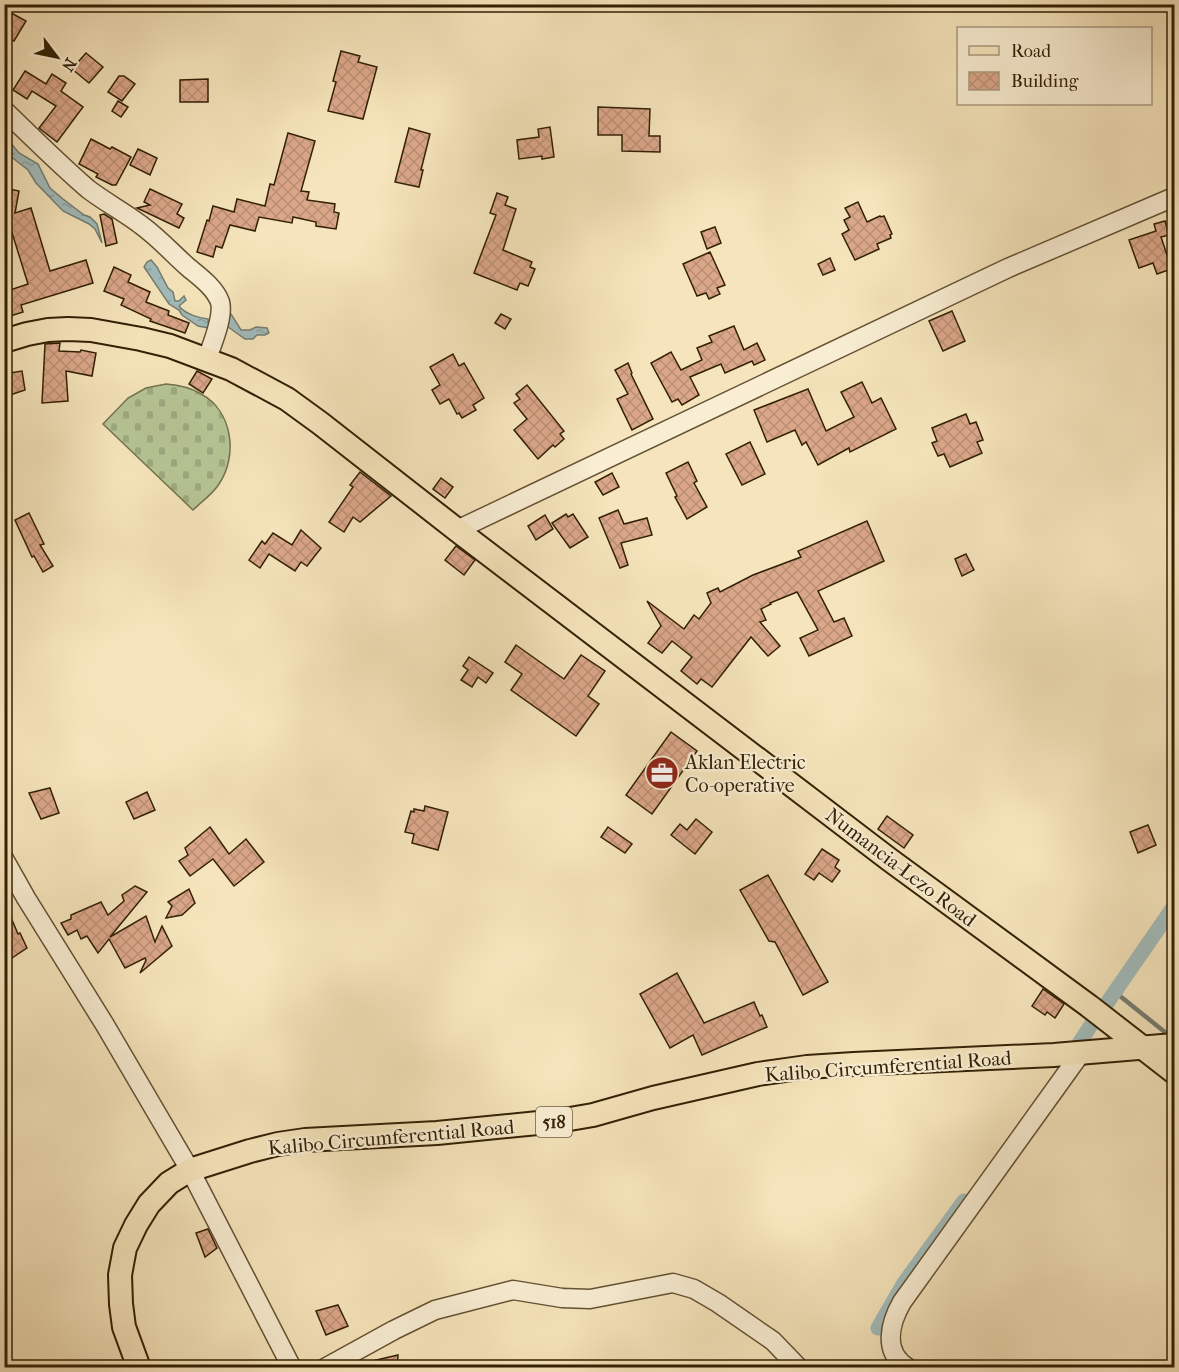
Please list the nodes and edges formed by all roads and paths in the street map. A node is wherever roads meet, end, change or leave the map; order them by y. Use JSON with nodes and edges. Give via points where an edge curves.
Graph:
{"nodes":[{"id":1,"x":4,"y":110,"type":"edge"},
{"id":2,"x":1174,"y":197,"type":"edge"},
{"id":3,"x":4,"y":341,"type":"edge"},
{"id":4,"x":207,"y":359,"type":"junction"},
{"id":5,"x":457,"y":530,"type":"junction"},
{"id":6,"x":4,"y":859,"type":"edge"},
{"id":7,"x":1174,"y":1045,"type":"edge"},
{"id":8,"x":1142,"y":1047,"type":"junction"},
{"id":9,"x":1081,"y":1053,"type":"junction"},
{"id":10,"x":1174,"y":1071,"type":"edge"},
{"id":11,"x":190,"y":1170,"type":"junction"},
{"id":12,"x":139,"y":1368,"type":"edge"},
{"id":13,"x":292,"y":1368,"type":"edge"},
{"id":14,"x":325,"y":1368,"type":"edge"},
{"id":15,"x":800,"y":1368,"type":"edge"},
{"id":16,"x":908,"y":1368,"type":"edge"}],
"edges":[{"from":1,"to":4,"type":"street","via":[[90,190],[140,224],[206,281],[221,309]]},
{"from":2,"to":5,"type":"street","via":[[997,273]]},
{"from":3,"to":4,"type":"main road","name":"Numancia-Lezo Road","via":[[48,330],[91,330],[170,346]]},
{"from":4,"to":5,"type":"main road","name":"Numancia-Lezo Road","via":[[288,399]]},
{"from":5,"to":8,"type":"main road","name":"Numancia-Lezo Road"},
{"from":6,"to":11,"type":"street"},
{"from":7,"to":8,"type":"main road","name":"Kalibo Circumferential Road","number":"518"},
{"from":8,"to":9,"type":"main road","name":"Kalibo Circumferential Road","number":"518"},
{"from":8,"to":10,"type":"main road","name":"Numancia-Lezo Road"},
{"from":9,"to":11,"type":"main road","name":"Kalibo Circumferential Road","number":"518","via":[[807,1067],[758,1074],[558,1121],[305,1140],[250,1151]]},
{"from":9,"to":16,"type":"street","via":[[902,1302],[893,1320],[891,1342],[893,1352]]},
{"from":11,"to":12,"type":"main road","name":"Kalibo Circumferential Road","number":"518","via":[[169,1183],[149,1204],[125,1248],[120,1275],[121,1304],[124,1327]]},
{"from":11,"to":13,"type":"street"},
{"from":14,"to":15,"type":"street","via":[[435,1310],[513,1290],[590,1299],[673,1283],[694,1289],[718,1303],[773,1341]]}]}
